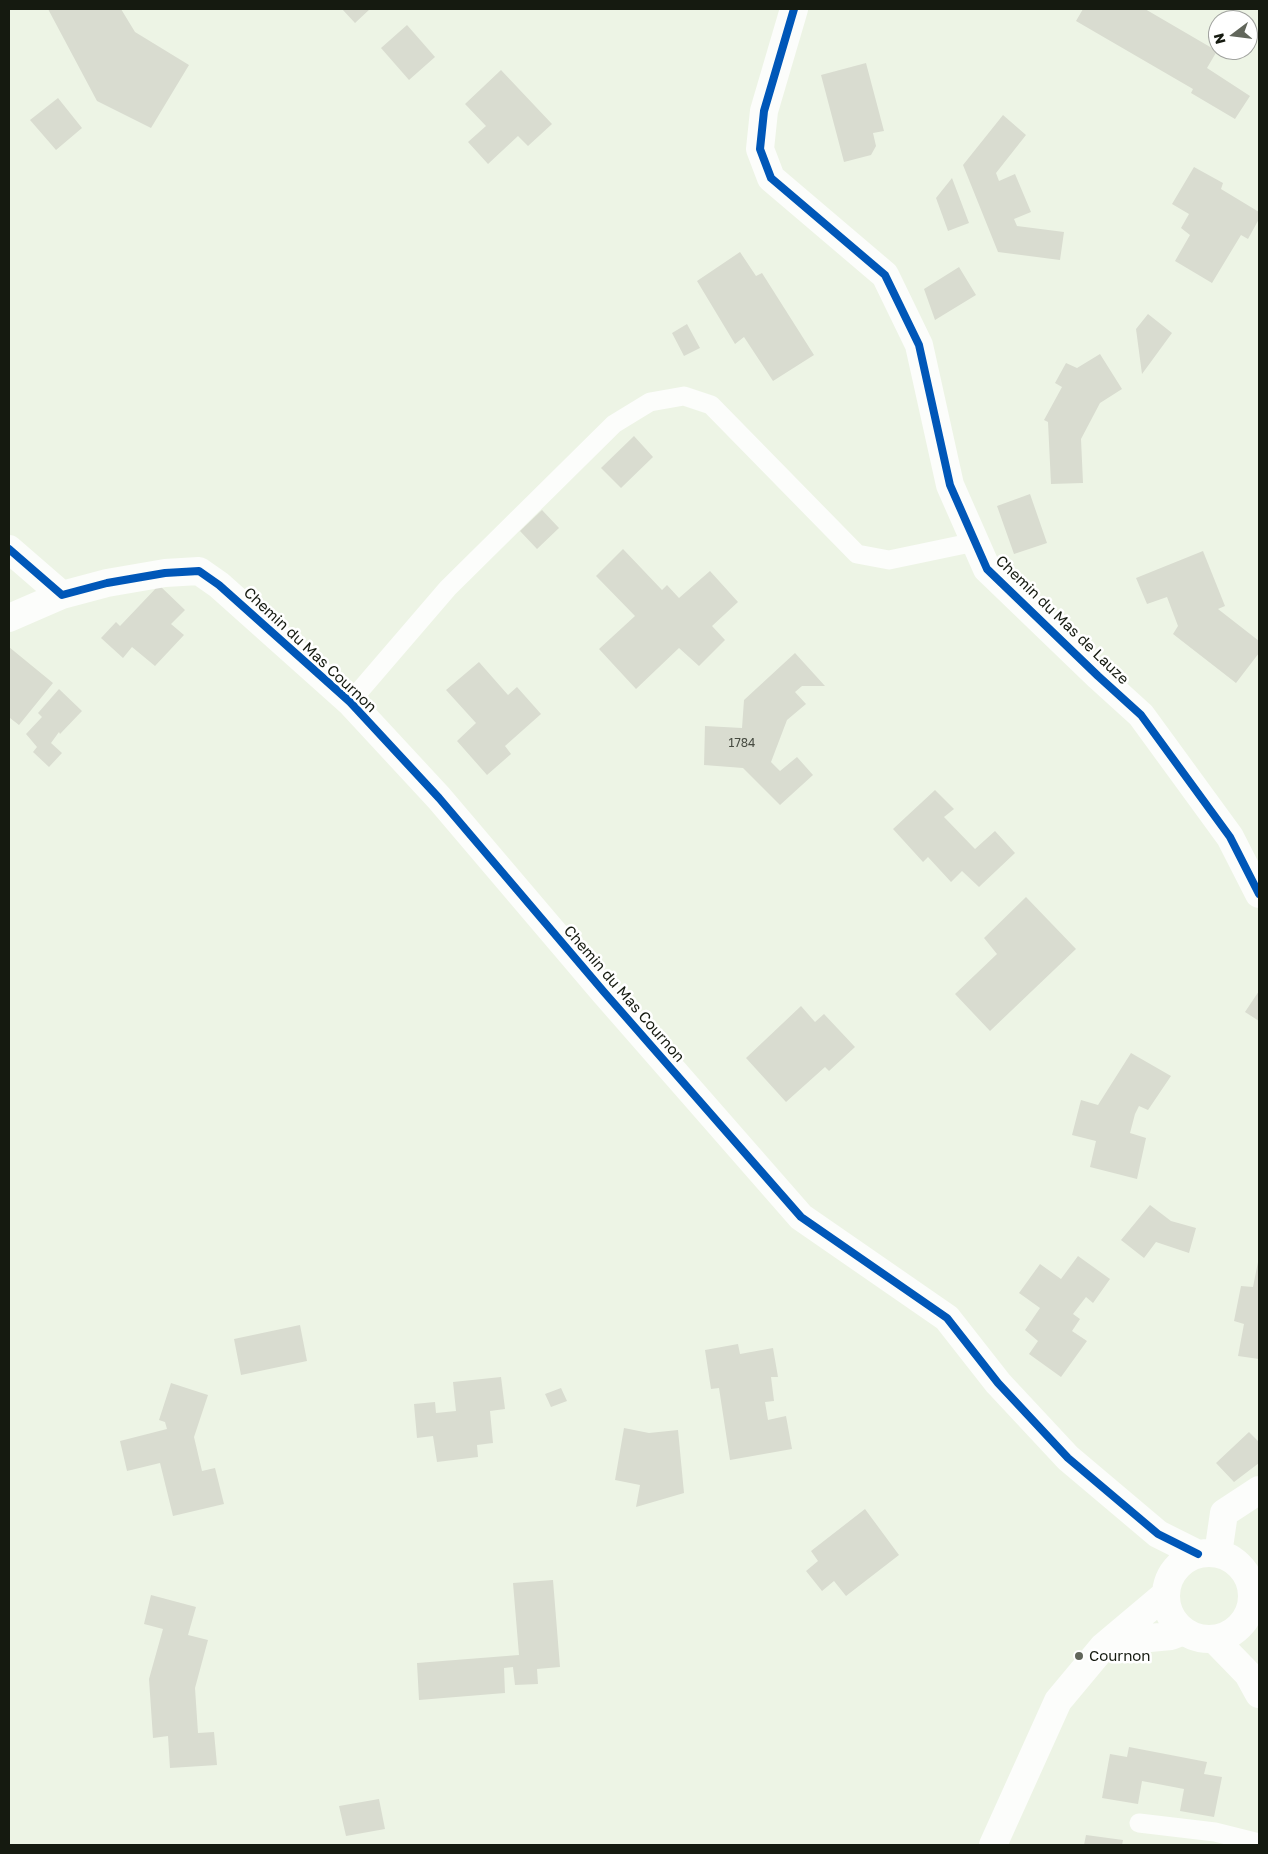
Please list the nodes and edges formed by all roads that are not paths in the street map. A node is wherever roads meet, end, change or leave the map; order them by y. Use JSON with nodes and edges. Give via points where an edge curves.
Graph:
{"nodes":[{"id":1,"x":794,"y":9,"type":"edge"},
{"id":2,"x":975,"y":542,"type":"junction"},
{"id":3,"x":9,"y":549,"type":"edge"},
{"id":4,"x":62,"y":595,"type":"junction"},
{"id":5,"x":9,"y":618,"type":"edge"},
{"id":6,"x":350,"y":702,"type":"junction"},
{"id":7,"x":1259,"y":894,"type":"edge"},
{"id":8,"x":1259,"y":1490,"type":"edge"},
{"id":9,"x":1158,"y":1534,"type":"junction"},
{"id":10,"x":1208,"y":1554,"type":"junction"},
{"id":11,"x":1254,"y":1579,"type":"edge"},
{"id":12,"x":1168,"y":1586,"type":"junction"},
{"id":13,"x":1252,"y":1611,"type":"edge"},
{"id":14,"x":1184,"y":1631,"type":"junction"},
{"id":15,"x":1214,"y":1639,"type":"junction"},
{"id":16,"x":1103,"y":1647,"type":"junction"},
{"id":17,"x":1253,"y":1684,"type":"edge"},
{"id":18,"x":1139,"y":1823,"type":"dead end"},
{"id":19,"x":1259,"y":1843,"type":"edge"},
{"id":20,"x":993,"y":1845,"type":"edge"}],
"edges":[{"from":1,"to":2,"type":"street","name":"Chemin du Mas de Lauze","via":[[764,111],[760,149],[771,178],[885,275],[919,345],[950,485]]},
{"from":2,"to":6,"type":"lane","via":[[889,560],[857,554],[711,405],[684,396],[650,402],[614,424],[448,588]]},
{"from":2,"to":7,"type":"street","name":"Chemin du Mas de Lauze","via":[[987,569],[1141,715],[1230,836]]},
{"from":3,"to":4,"type":"street"},
{"from":4,"to":5,"type":"street","name":"Chemin du Mas Cournon"},
{"from":4,"to":6,"type":"street","name":"Chemin du Mas Cournon","via":[[107,583],[199,571],[219,585]]},
{"from":6,"to":9,"type":"street","name":"Chemin du Mas Cournon","via":[[439,798],[801,1217],[948,1318],[998,1383],[1068,1458]]},
{"from":8,"to":10,"type":"street","via":[[1224,1513]]},
{"from":9,"to":10,"type":"street","name":"Chemin du Mas Cournon"},
{"from":9,"to":12,"type":"street"},
{"from":10,"to":11,"type":"street","via":[[1231,1559]]},
{"from":10,"to":12,"type":"street","via":[[1187,1559],[1177,1567]]},
{"from":11,"to":13,"type":"street"},
{"from":12,"to":14,"type":"street","via":[[1168,1608]]},
{"from":12,"to":16,"type":"street"},
{"from":13,"to":15,"type":"street","via":[[1237,1629]]},
{"from":13,"to":17,"type":"street"},
{"from":14,"to":15,"type":"street","via":[[1203,1639]]},
{"from":14,"to":16,"type":"street"},
{"from":15,"to":17,"type":"street"},
{"from":16,"to":20,"type":"street","via":[[1058,1701]]},
{"from":18,"to":19,"type":"lane","via":[[1215,1832]]}]}
